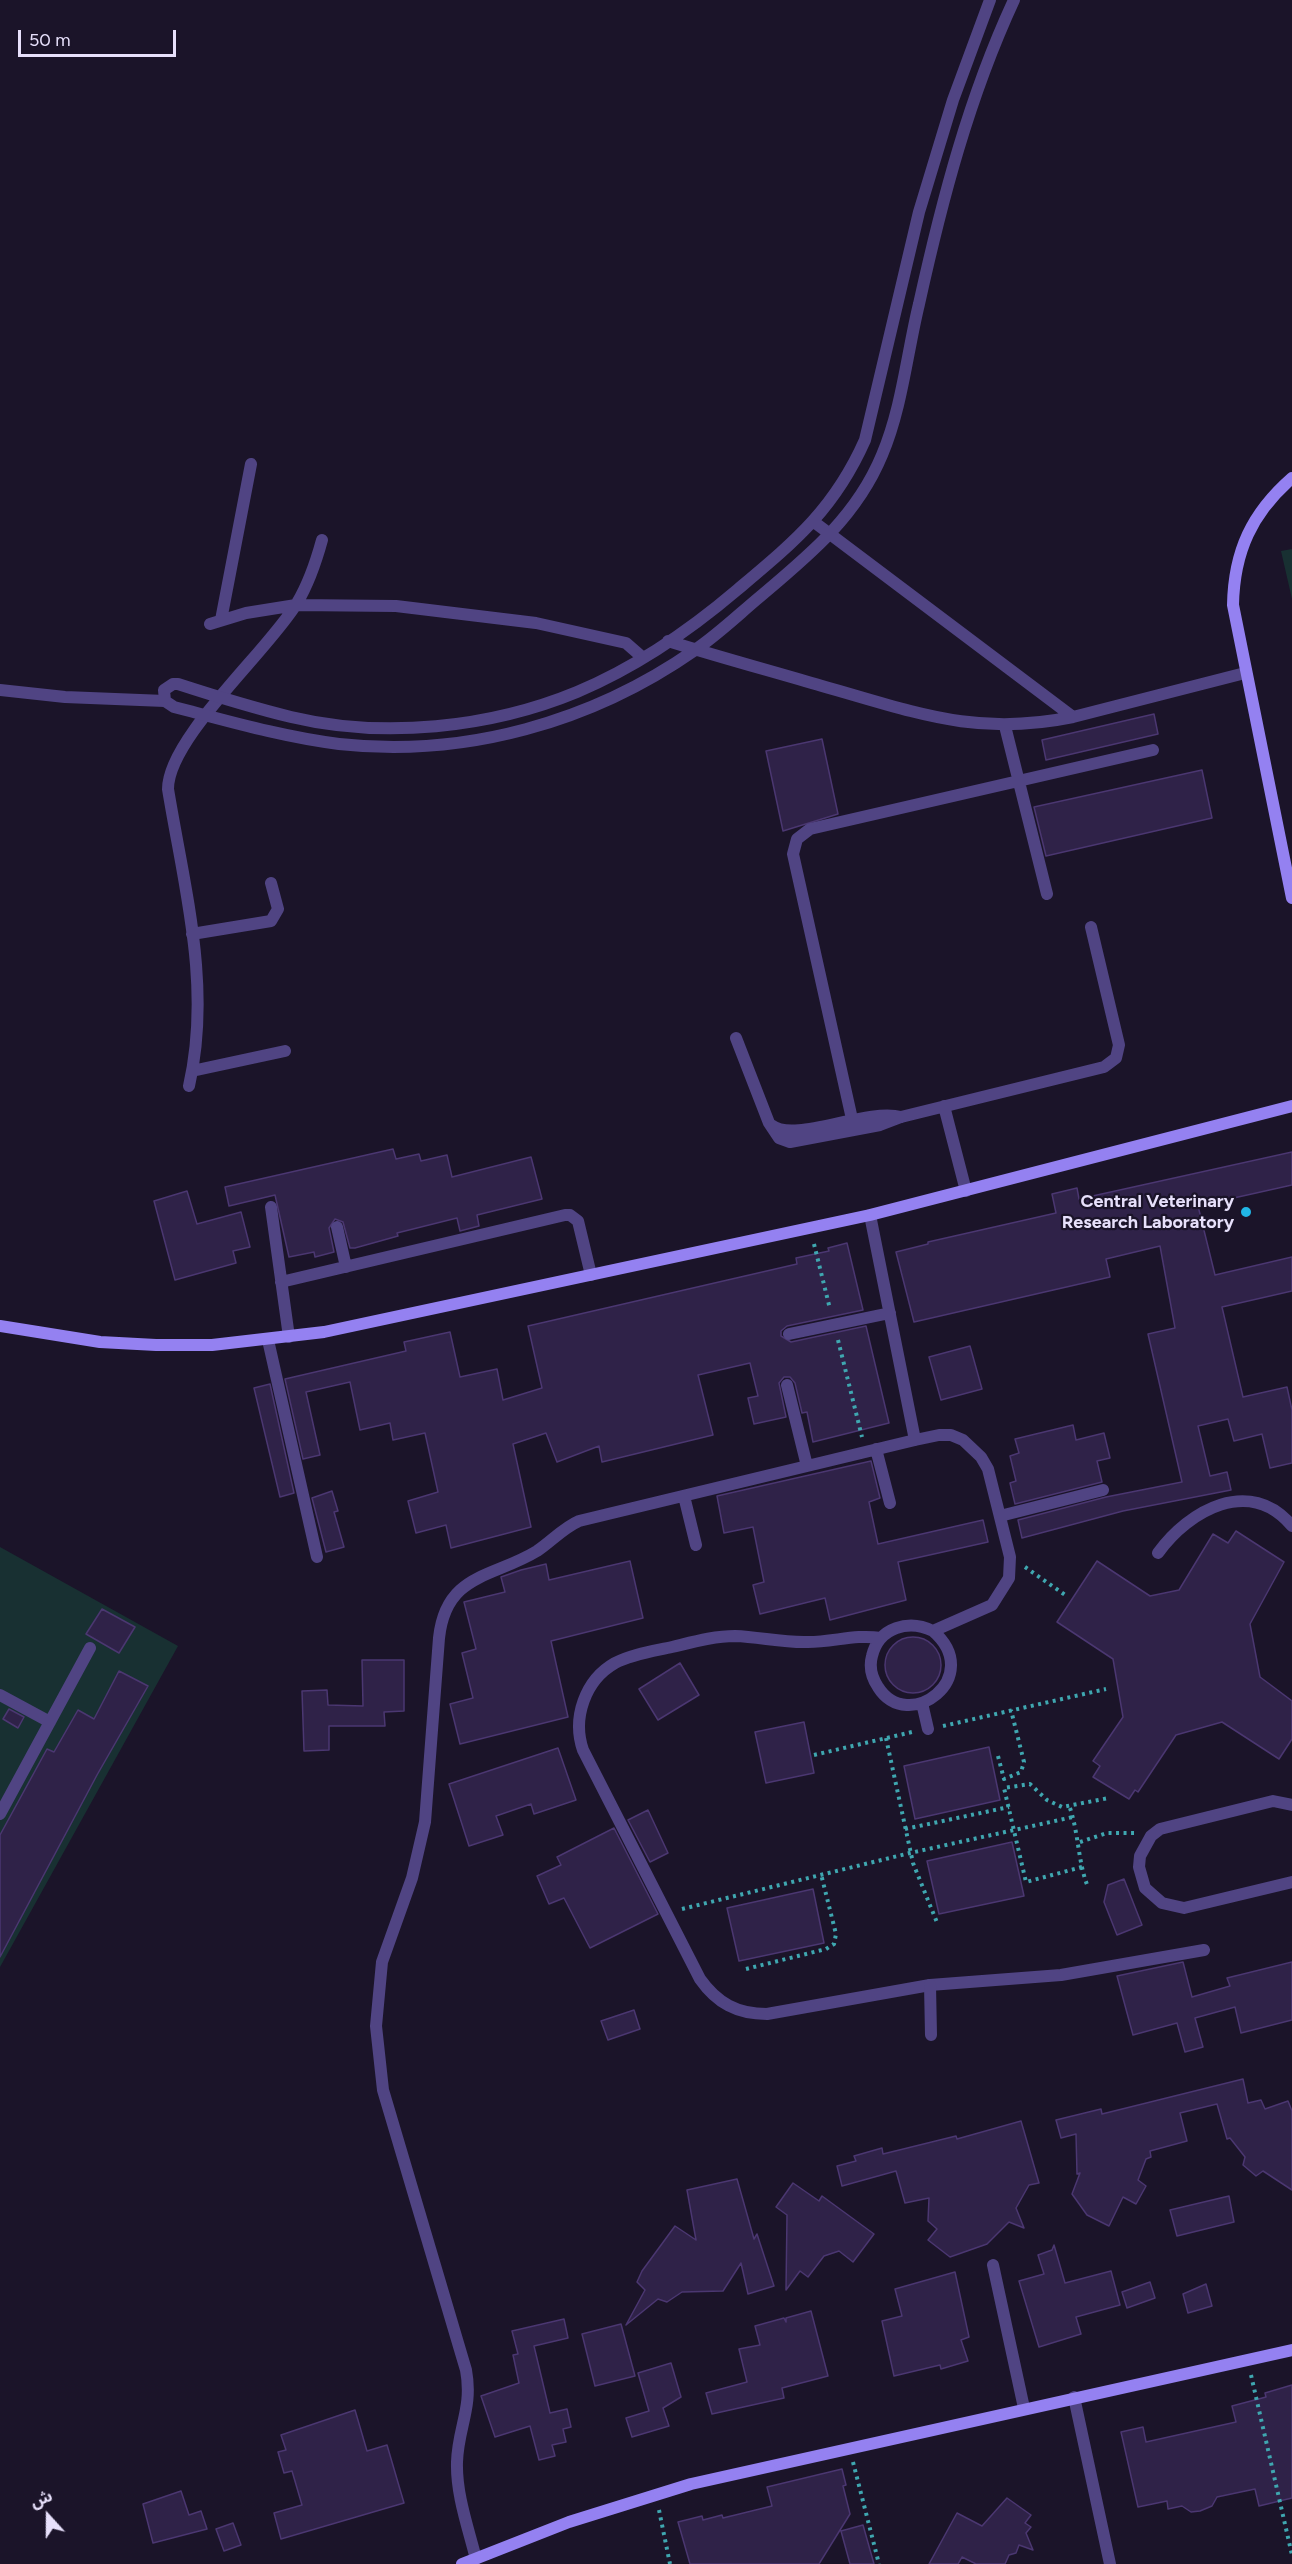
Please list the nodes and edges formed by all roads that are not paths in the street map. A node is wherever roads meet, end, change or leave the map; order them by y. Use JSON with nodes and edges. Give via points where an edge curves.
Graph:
{"nodes":[{"id":1,"x":990,"y":0,"type":"edge"},
{"id":2,"x":1014,"y":0,"type":"edge"},
{"id":3,"x":855,"y":463,"type":"junction"},
{"id":4,"x":251,"y":464,"type":"dead end"},
{"id":5,"x":873,"y":475,"type":"junction"},
{"id":6,"x":1292,"y":478,"type":"edge"},
{"id":7,"x":814,"y":522,"type":"junction"},
{"id":8,"x":831,"y":536,"type":"junction"},
{"id":9,"x":322,"y":540,"type":"dead end"},
{"id":10,"x":296,"y":605,"type":"junction"},
{"id":11,"x":668,"y":641,"type":"junction"},
{"id":12,"x":696,"y":650,"type":"junction"},
{"id":13,"x":642,"y":657,"type":"junction"},
{"id":14,"x":1245,"y":673,"type":"junction"},
{"id":15,"x":0,"y":690,"type":"edge"},
{"id":16,"x":221,"y":697,"type":"junction"},
{"id":17,"x":165,"y":701,"type":"junction"},
{"id":18,"x":207,"y":715,"type":"junction"},
{"id":19,"x":1073,"y":717,"type":"junction"},
{"id":20,"x":1005,"y":726,"type":"junction"},
{"id":21,"x":1153,"y":750,"type":"dead end"},
{"id":22,"x":1018,"y":781,"type":"junction"},
{"id":23,"x":271,"y":883,"type":"dead end"},
{"id":24,"x":1047,"y":894,"type":"dead end"},
{"id":25,"x":1292,"y":898,"type":"edge"},
{"id":26,"x":1091,"y":927,"type":"dead end"},
{"id":27,"x":192,"y":934,"type":"junction"},
{"id":28,"x":736,"y":1038,"type":"dead end"},
{"id":29,"x":285,"y":1051,"type":"dead end"},
{"id":30,"x":192,"y":1071,"type":"junction"},
{"id":31,"x":189,"y":1086,"type":"dead end"},
{"id":32,"x":944,"y":1106,"type":"junction"},
{"id":33,"x":1292,"y":1106,"type":"edge"},
{"id":34,"x":901,"y":1117,"type":"junction"},
{"id":35,"x":852,"y":1119,"type":"junction"},
{"id":36,"x":769,"y":1123,"type":"junction"},
{"id":37,"x":966,"y":1191,"type":"junction"},
{"id":38,"x":271,"y":1207,"type":"dead end"},
{"id":39,"x":870,"y":1215,"type":"junction"},
{"id":40,"x":337,"y":1227,"type":"dead end"},
{"id":41,"x":346,"y":1267,"type":"junction"},
{"id":42,"x":591,"y":1275,"type":"junction"},
{"id":43,"x":281,"y":1282,"type":"junction"},
{"id":44,"x":890,"y":1313,"type":"junction"},
{"id":45,"x":0,"y":1326,"type":"edge"},
{"id":46,"x":789,"y":1334,"type":"dead end"},
{"id":47,"x":289,"y":1337,"type":"junction"},
{"id":48,"x":268,"y":1340,"type":"junction"},
{"id":49,"x":787,"y":1385,"type":"dead end"},
{"id":50,"x":915,"y":1440,"type":"junction"},
{"id":51,"x":876,"y":1449,"type":"junction"},
{"id":52,"x":807,"y":1466,"type":"junction"},
{"id":53,"x":1103,"y":1490,"type":"dead end"},
{"id":54,"x":684,"y":1496,"type":"junction"},
{"id":55,"x":890,"y":1503,"type":"dead end"},
{"id":56,"x":1000,"y":1516,"type":"junction"},
{"id":57,"x":1292,"y":1526,"type":"edge"},
{"id":58,"x":696,"y":1545,"type":"dead end"},
{"id":59,"x":1158,"y":1552,"type":"dead end"},
{"id":60,"x":317,"y":1557,"type":"dead end"},
{"id":61,"x":933,"y":1631,"type":"junction"},
{"id":62,"x":881,"y":1638,"type":"junction"},
{"id":63,"x":90,"y":1648,"type":"dead end"},
{"id":64,"x":0,"y":1695,"type":"edge"},
{"id":65,"x":922,"y":1703,"type":"junction"},
{"id":66,"x":50,"y":1722,"type":"junction"},
{"id":67,"x":928,"y":1729,"type":"road end"},
{"id":68,"x":1292,"y":1805,"type":"edge"},
{"id":69,"x":0,"y":1814,"type":"edge"},
{"id":70,"x":1292,"y":1881,"type":"edge"},
{"id":71,"x":1204,"y":1950,"type":"dead end"},
{"id":72,"x":930,"y":1985,"type":"junction"},
{"id":73,"x":931,"y":2035,"type":"dead end"},
{"id":74,"x":993,"y":2265,"type":"dead end"},
{"id":75,"x":1292,"y":2350,"type":"edge"},
{"id":76,"x":1074,"y":2397,"type":"junction"},
{"id":77,"x":1024,"y":2408,"type":"junction"},
{"id":78,"x":476,"y":2559,"type":"junction"},
{"id":79,"x":462,"y":2564,"type":"edge"},
{"id":80,"x":1110,"y":2564,"type":"edge"}],
"edges":[{"from":1,"to":3,"type":"street","via":[[925,189],[873,416]]},
{"from":2,"to":5,"type":"street","via":[[954,163],[892,428]]},
{"from":3,"to":5,"type":"street"},
{"from":3,"to":7,"type":"street"},
{"from":4,"to":10,"type":"street","via":[[216,622]]},
{"from":5,"to":8,"type":"street"},
{"from":6,"to":14,"type":"street","via":[[1258,512],[1237,556],[1233,605]]},
{"from":7,"to":8,"type":"street"},
{"from":7,"to":11,"type":"street","via":[[731,595]]},
{"from":8,"to":12,"type":"street"},
{"from":8,"to":19,"type":"street"},
{"from":9,"to":10,"type":"street"},
{"from":10,"to":13,"type":"street","via":[[396,606],[495,616],[619,640]]},
{"from":10,"to":16,"type":"street"},
{"from":11,"to":12,"type":"street"},
{"from":11,"to":13,"type":"street"},
{"from":12,"to":18,"type":"street","via":[[634,688],[579,712],[512,733],[462,742],[422,746],[341,744]]},
{"from":12,"to":20,"type":"street","via":[[940,719]]},
{"from":13,"to":16,"type":"street","via":[[578,692],[543,704],[435,726],[327,723]]},
{"from":14,"to":19,"type":"street"},
{"from":14,"to":25,"type":"street"},
{"from":15,"to":17,"type":"street"},
{"from":16,"to":17,"type":"street","via":[[173,684],[165,690]]},
{"from":16,"to":18,"type":"street"},
{"from":17,"to":18,"type":"street"},
{"from":18,"to":27,"type":"street","via":[[176,758],[168,778]]},
{"from":19,"to":20,"type":"street"},
{"from":20,"to":22,"type":"street"},
{"from":21,"to":22,"type":"street"},
{"from":22,"to":24,"type":"street"},
{"from":22,"to":35,"type":"street","via":[[810,830],[794,846]]},
{"from":23,"to":27,"type":"street","via":[[278,909],[271,921]]},
{"from":26,"to":32,"type":"street","via":[[1119,1045],[1116,1058],[1104,1067]]},
{"from":27,"to":30,"type":"street","via":[[200,1003]]},
{"from":28,"to":36,"type":"street"},
{"from":29,"to":30,"type":"street"},
{"from":30,"to":31,"type":"street"},
{"from":32,"to":34,"type":"street"},
{"from":32,"to":37,"type":"street"},
{"from":33,"to":37,"type":"street"},
{"from":34,"to":35,"type":"street","via":[[879,1114]]},
{"from":34,"to":36,"type":"street","via":[[880,1125],[790,1142],[778,1138]]},
{"from":35,"to":36,"type":"street","via":[[790,1132],[782,1132]]},
{"from":37,"to":39,"type":"street"},
{"from":38,"to":43,"type":"street"},
{"from":39,"to":42,"type":"street"},
{"from":39,"to":44,"type":"street"},
{"from":40,"to":41,"type":"street"},
{"from":41,"to":42,"type":"street","via":[[570,1215],[580,1226]]},
{"from":41,"to":43,"type":"street"},
{"from":42,"to":47,"type":"street"},
{"from":43,"to":47,"type":"street"},
{"from":44,"to":46,"type":"street"},
{"from":44,"to":50,"type":"street"},
{"from":45,"to":48,"type":"street","via":[[89,1341],[156,1346]]},
{"from":47,"to":48,"type":"street"},
{"from":48,"to":60,"type":"street"},
{"from":49,"to":52,"type":"street"},
{"from":50,"to":51,"type":"street"},
{"from":50,"to":56,"type":"street","via":[[951,1435],[973,1448],[988,1469]]},
{"from":51,"to":52,"type":"street"},
{"from":51,"to":55,"type":"street"},
{"from":52,"to":54,"type":"street"},
{"from":53,"to":56,"type":"street"},
{"from":54,"to":58,"type":"street"},
{"from":54,"to":78,"type":"street","via":[[569,1525],[537,1551],[468,1582],[450,1601],[441,1625],[425,1822],[412,1878],[382,1962],[376,2026],[383,2090],[468,2377],[469,2400],[457,2474]]},
{"from":56,"to":61,"type":"street","via":[[1010,1557],[1009,1578],[992,1605]]},
{"from":57,"to":59,"type":"street","via":[[1270,1507],[1230,1502],[1181,1525]]},
{"from":61,"to":62,"type":"street","via":[[923,1626],[900,1626]]},
{"from":61,"to":65,"type":"street","via":[[948,1648],[951,1671],[941,1691]]},
{"from":62,"to":65,"type":"street","via":[[871,1658],[874,1681],[880,1691],[899,1703]]},
{"from":62,"to":72,"type":"street","via":[[853,1636],[808,1642],[734,1636],[709,1638],[628,1658],[593,1683],[580,1709],[579,1738],[666,1913],[708,1990],[717,1999],[741,2011],[767,2014]]},
{"from":63,"to":66,"type":"street"},
{"from":64,"to":66,"type":"street"},
{"from":65,"to":67,"type":"street"},
{"from":66,"to":69,"type":"street"},
{"from":68,"to":70,"type":"street","via":[[1273,1801],[1160,1829],[1151,1836],[1140,1856],[1141,1878],[1153,1897],[1173,1907],[1184,1908]]},
{"from":71,"to":72,"type":"street","via":[[1061,1975]]},
{"from":72,"to":73,"type":"street"},
{"from":74,"to":77,"type":"street"},
{"from":75,"to":76,"type":"street"},
{"from":76,"to":77,"type":"street"},
{"from":76,"to":80,"type":"street"},
{"from":77,"to":78,"type":"street","via":[[656,2494],[569,2522]]},
{"from":78,"to":79,"type":"street"}]}
